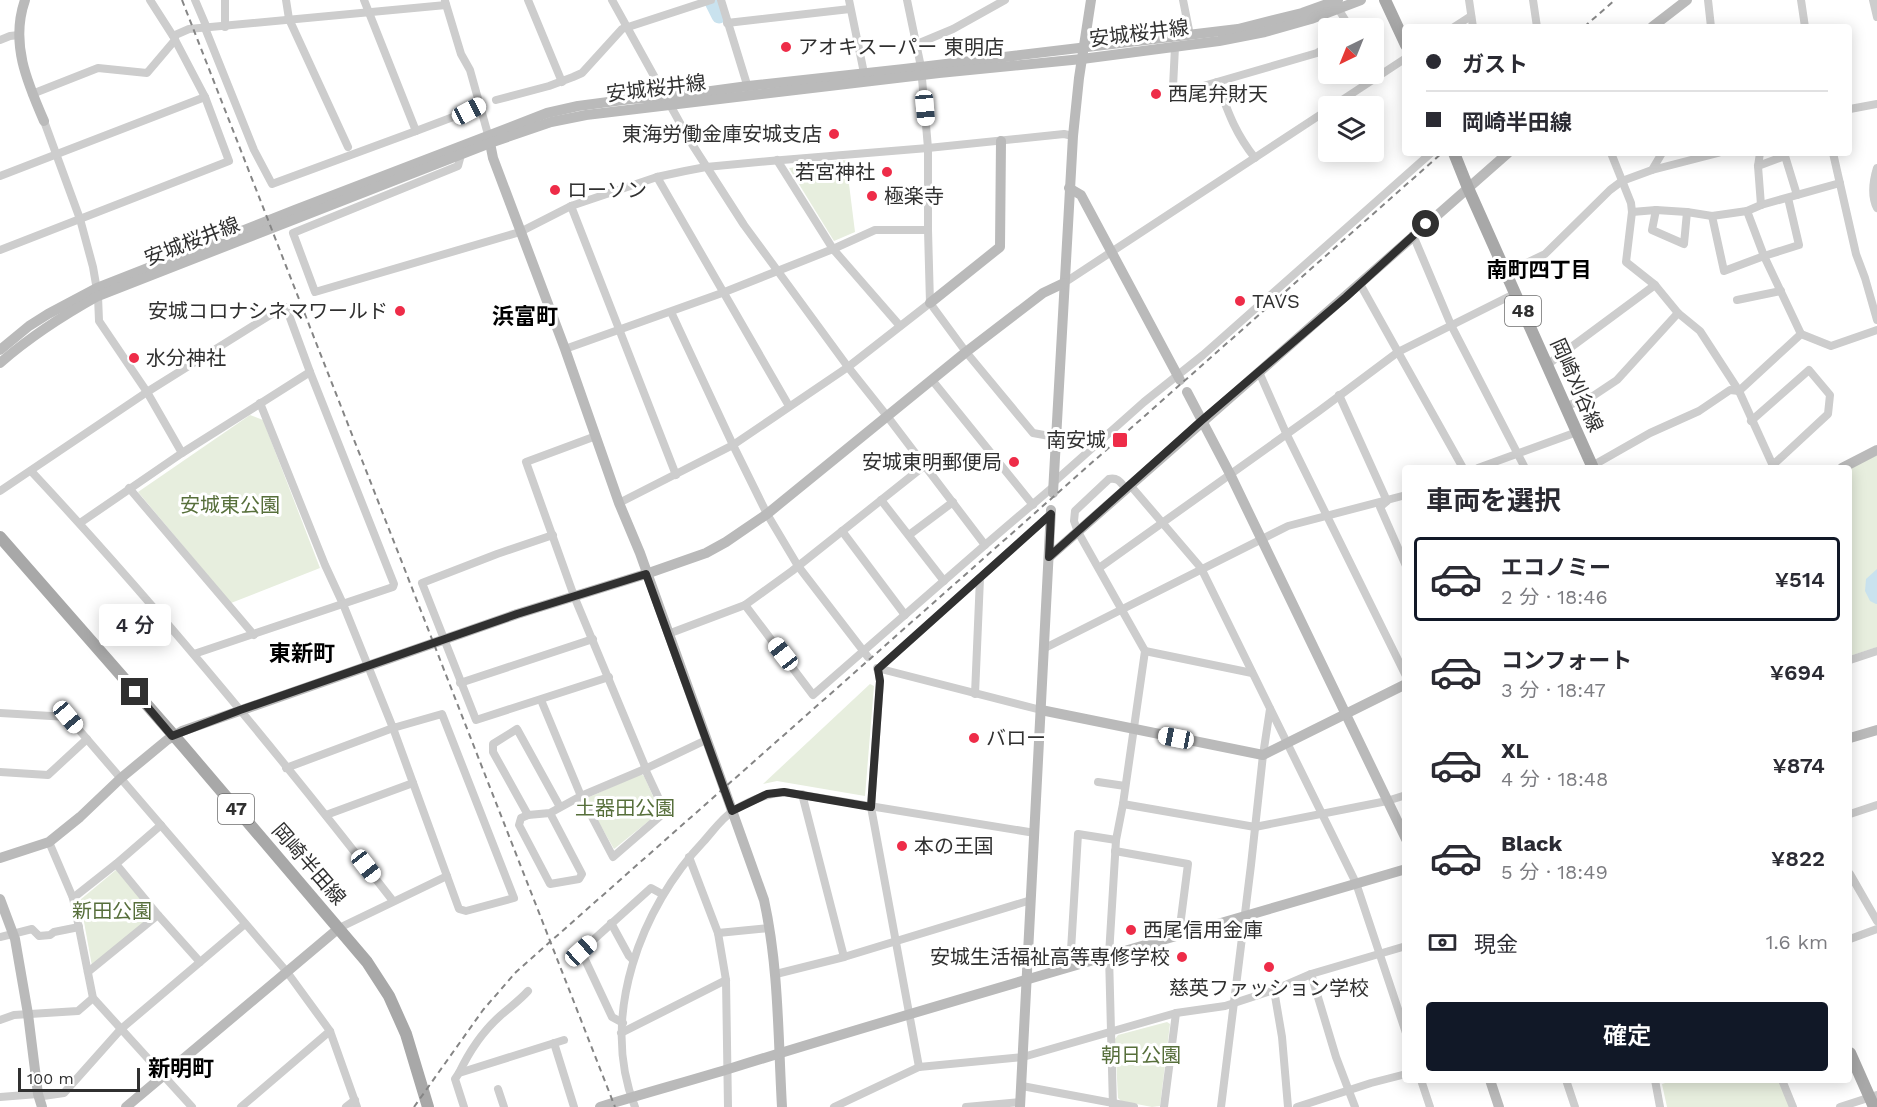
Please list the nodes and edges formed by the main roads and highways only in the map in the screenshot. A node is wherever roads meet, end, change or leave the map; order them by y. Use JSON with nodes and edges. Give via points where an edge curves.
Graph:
{"nodes":[{"id":1,"x":1385,"y":0,"type":"edge"},
{"id":2,"x":1402,"y":36,"type":"edge"},
{"id":3,"x":1455,"y":156,"type":"edge"},
{"id":4,"x":1591,"y":465,"type":"edge"},
{"id":5,"x":0,"y":537,"type":"edge"},
{"id":6,"x":1852,"y":1057,"type":"edge"},
{"id":7,"x":1873,"y":1100,"type":"edge"},
{"id":8,"x":428,"y":1107,"type":"edge"}],
"edges":[{"from":1,"to":2,"type":"main road"},
{"from":3,"to":4,"type":"main road","name":"岡崎刈谷線","number":"48"},
{"from":5,"to":8,"type":"main road","name":"岡崎半田線","number":"47","via":[[367,962],[389,996],[406,1034]]},
{"from":6,"to":7,"type":"main road"}]}
